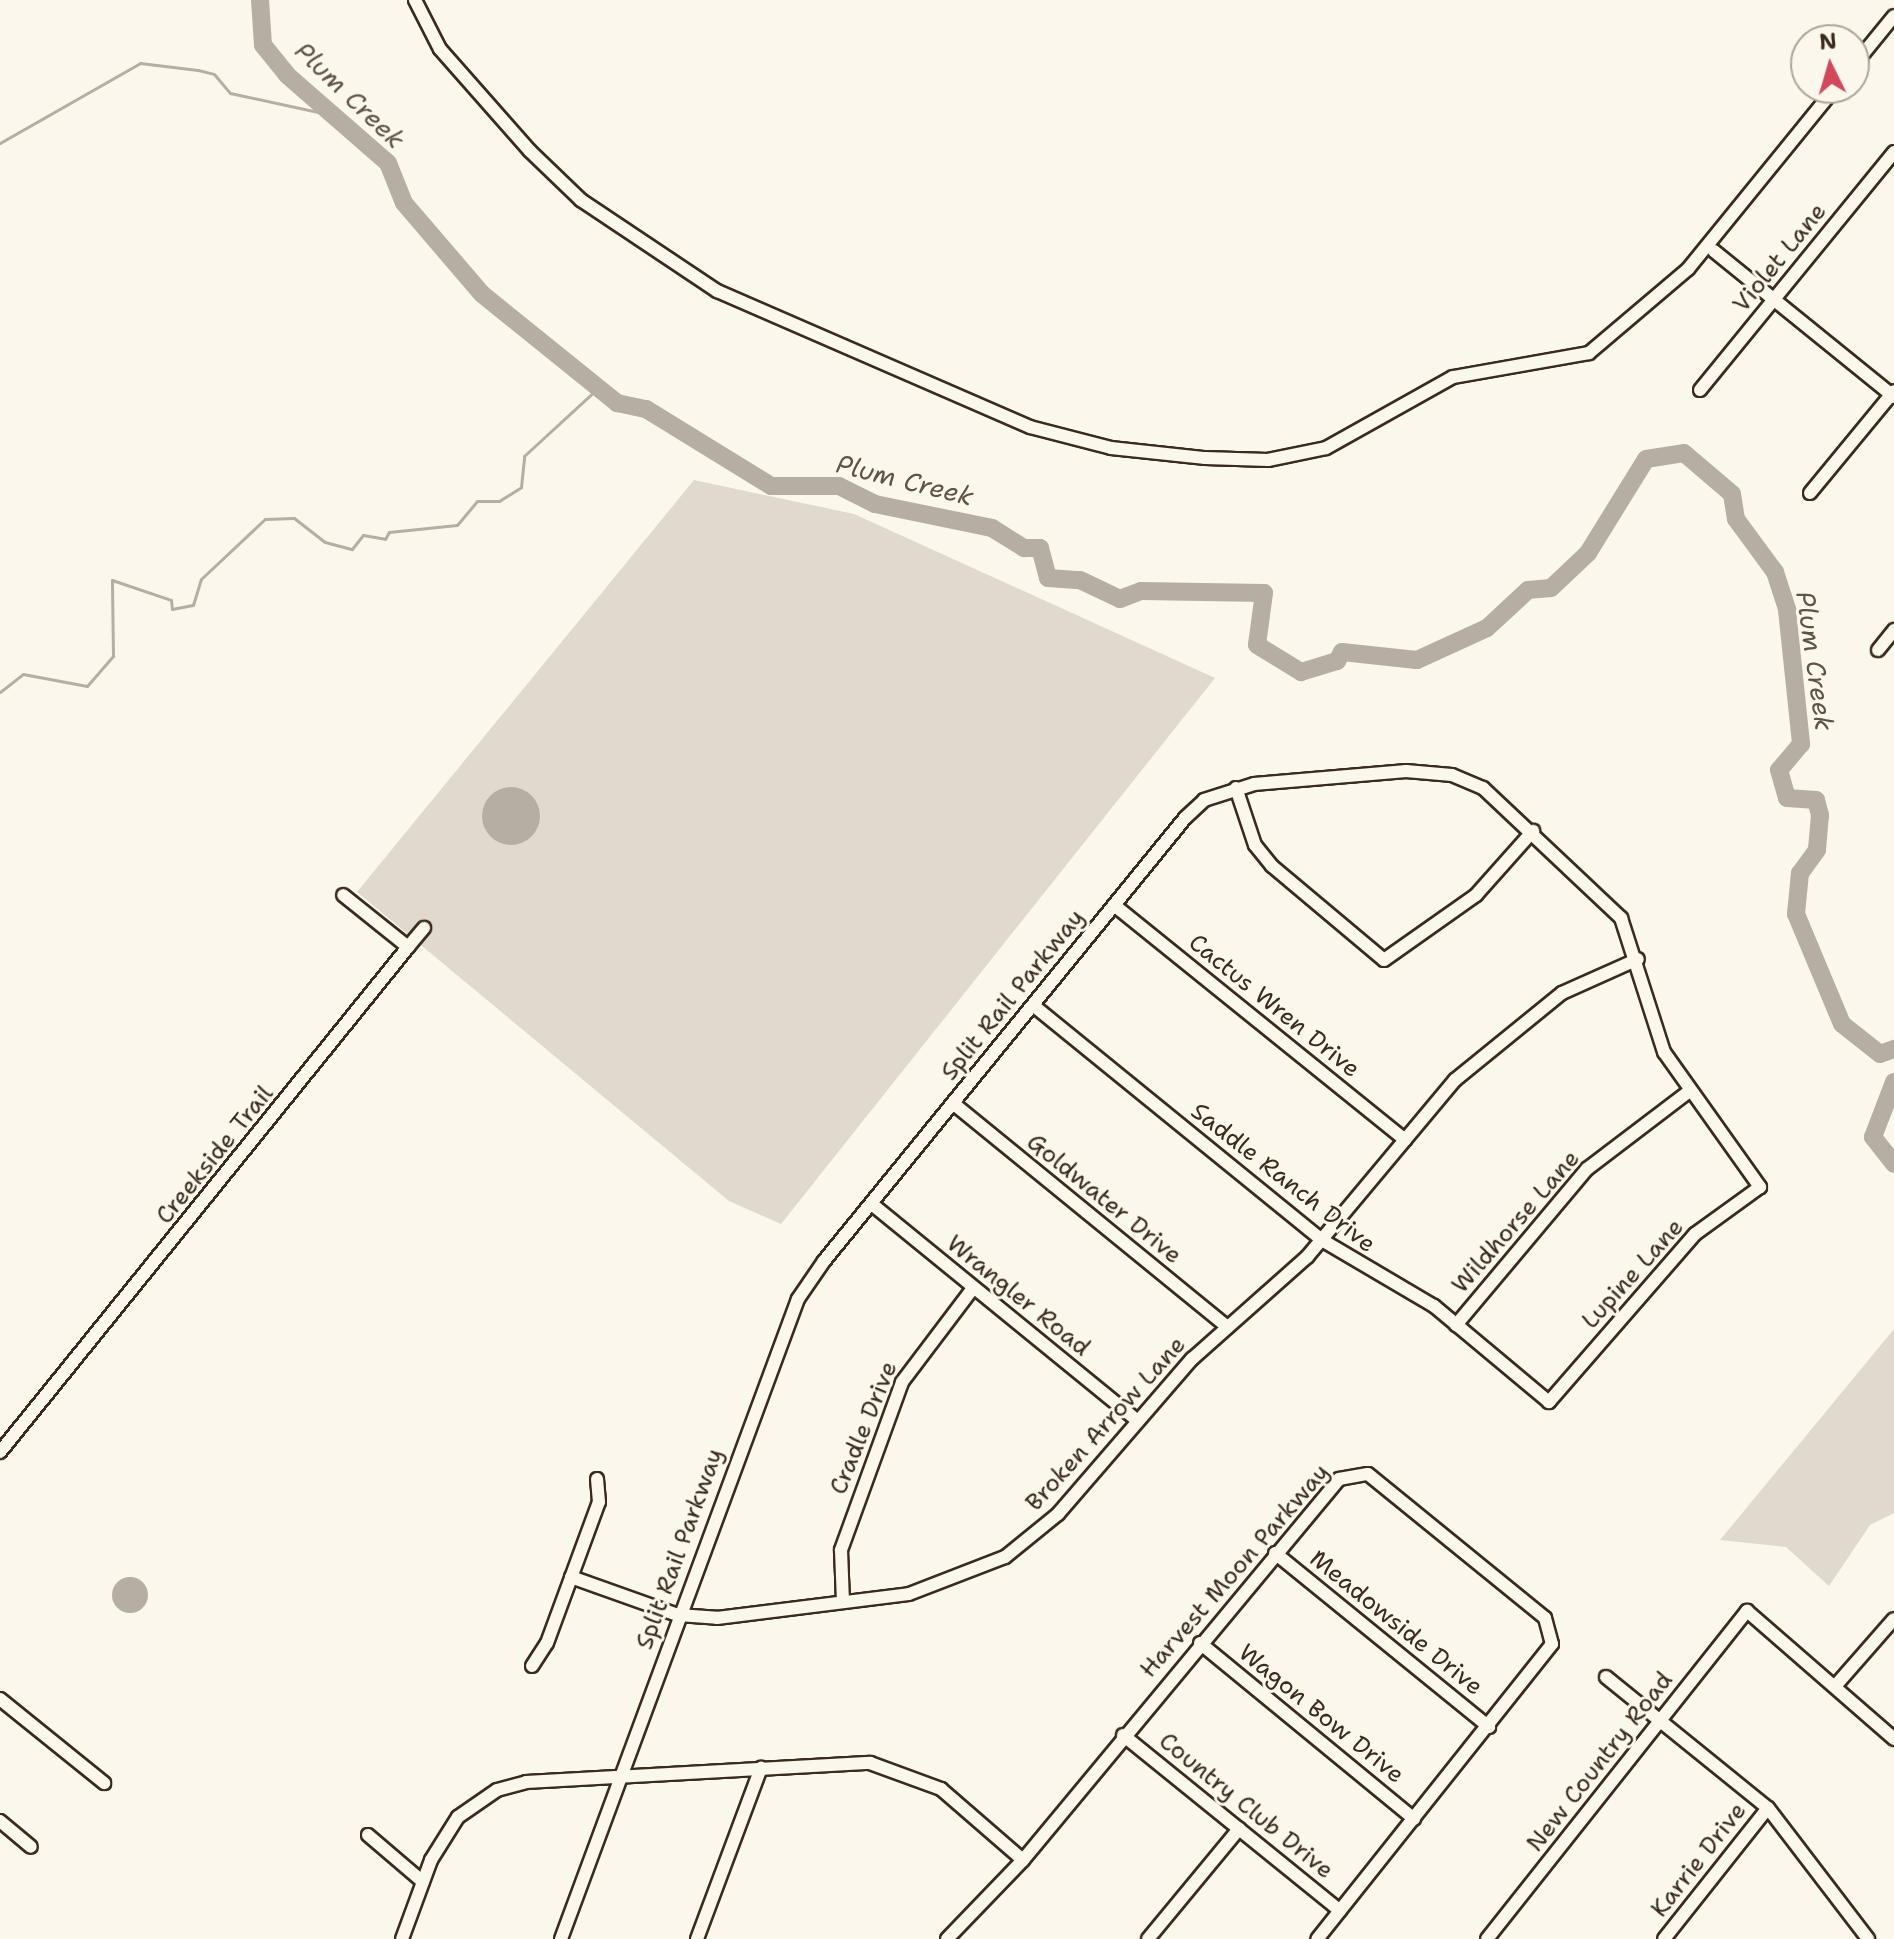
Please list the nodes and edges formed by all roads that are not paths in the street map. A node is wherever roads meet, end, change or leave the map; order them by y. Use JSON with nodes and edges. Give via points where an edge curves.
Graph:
{"nodes":[{"id":1,"x":415,"y":0,"type":"edge"},
{"id":2,"x":1894,"y":16,"type":"edge"},
{"id":3,"x":1870,"y":45,"type":"edge"},
{"id":4,"x":1822,"y":104,"type":"edge"},
{"id":5,"x":1894,"y":152,"type":"edge"},
{"id":6,"x":1714,"y":251,"type":"dead end"},
{"id":7,"x":1776,"y":299,"type":"junction"},
{"id":8,"x":1700,"y":390,"type":"dead end"},
{"id":9,"x":1893,"y":394,"type":"edge"},
{"id":10,"x":1810,"y":493,"type":"dead end"},
{"id":11,"x":1894,"y":630,"type":"edge"},
{"id":12,"x":1878,"y":650,"type":"dead end"},
{"id":13,"x":1236,"y":788,"type":"junction"},
{"id":14,"x":1533,"y":831,"type":"junction"},
{"id":15,"x":343,"y":895,"type":"dead end"},
{"id":16,"x":1114,"y":905,"type":"junction"},
{"id":17,"x":424,"y":928,"type":"dead end"},
{"id":18,"x":408,"y":947,"type":"junction"},
{"id":19,"x":1638,"y":959,"type":"junction"},
{"id":20,"x":1033,"y":1005,"type":"junction"},
{"id":21,"x":1688,"y":1092,"type":"junction"},
{"id":22,"x":954,"y":1104,"type":"junction"},
{"id":23,"x":1405,"y":1140,"type":"junction"},
{"id":24,"x":1760,"y":1187,"type":"joint"},
{"id":25,"x":873,"y":1205,"type":"junction"},
{"id":26,"x":1322,"y":1240,"type":"junction"},
{"id":27,"x":973,"y":1288,"type":"junction"},
{"id":28,"x":1456,"y":1325,"type":"junction"},
{"id":29,"x":1227,"y":1327,"type":"junction"},
{"id":30,"x":1549,"y":1402,"type":"joint"},
{"id":31,"x":1137,"y":1420,"type":"junction"},
{"id":32,"x":0,"y":1452,"type":"edge"},
{"id":33,"x":597,"y":1479,"type":"dead end"},
{"id":34,"x":1275,"y":1553,"type":"junction"},
{"id":35,"x":571,"y":1577,"type":"junction"},
{"id":36,"x":843,"y":1602,"type":"junction"},
{"id":37,"x":678,"y":1615,"type":"junction"},
{"id":38,"x":1894,"y":1619,"type":"edge"},
{"id":39,"x":1200,"y":1643,"type":"junction"},
{"id":40,"x":532,"y":1666,"type":"dead end"},
{"id":41,"x":1606,"y":1677,"type":"dead end"},
{"id":42,"x":1837,"y":1684,"type":"junction"},
{"id":43,"x":0,"y":1699,"type":"edge"},
{"id":44,"x":1661,"y":1720,"type":"junction"},
{"id":45,"x":1489,"y":1727,"type":"junction"},
{"id":46,"x":1123,"y":1735,"type":"junction"},
{"id":47,"x":1894,"y":1739,"type":"edge"},
{"id":48,"x":761,"y":1768,"type":"junction"},
{"id":49,"x":621,"y":1776,"type":"junction"},
{"id":50,"x":104,"y":1783,"type":"dead end"},
{"id":51,"x":1768,"y":1808,"type":"junction"},
{"id":52,"x":1414,"y":1819,"type":"junction"},
{"id":53,"x":0,"y":1821,"type":"edge"},
{"id":54,"x":1239,"y":1829,"type":"junction"},
{"id":55,"x":368,"y":1835,"type":"dead end"},
{"id":56,"x":31,"y":1847,"type":"dead end"},
{"id":57,"x":1023,"y":1860,"type":"junction"},
{"id":58,"x":423,"y":1882,"type":"junction"},
{"id":59,"x":1340,"y":1911,"type":"junction"},
{"id":60,"x":1491,"y":1937,"type":"edge"},
{"id":61,"x":402,"y":1939,"type":"edge"},
{"id":62,"x":561,"y":1939,"type":"edge"},
{"id":63,"x":697,"y":1939,"type":"edge"},
{"id":64,"x":947,"y":1939,"type":"edge"},
{"id":65,"x":1148,"y":1939,"type":"edge"},
{"id":66,"x":1317,"y":1939,"type":"edge"},
{"id":67,"x":1664,"y":1939,"type":"edge"},
{"id":68,"x":1868,"y":1939,"type":"edge"}],
"edges":[{"from":1,"to":4,"type":"street","via":[[440,49],[530,151],[581,200],[717,291],[1030,427],[1111,448],[1205,458],[1268,460],[1326,448],[1453,377],[1589,353],[1688,269]]},
{"from":2,"to":3,"type":"street"},
{"from":5,"to":7,"type":"street","name":"Violet Lane"},
{"from":6,"to":7,"type":"street"},
{"from":7,"to":8,"type":"street","name":"Violet Lane"},
{"from":7,"to":9,"type":"street"},
{"from":9,"to":10,"type":"street"},
{"from":11,"to":12,"type":"street"},
{"from":13,"to":14,"type":"street","name":"Split Rail Parkway","via":[[1431,770],[1483,788]]},
{"from":13,"to":14,"type":"street","via":[[1255,845],[1272,866],[1384,960],[1476,895]]},
{"from":13,"to":16,"type":"street","name":"Split Rail Parkway","via":[[1185,818]]},
{"from":14,"to":19,"type":"street","name":"Split Rail Parkway","via":[[1604,896]]},
{"from":15,"to":18,"type":"street"},
{"from":16,"to":20,"type":"street","name":"Split Rail Parkway"},
{"from":16,"to":23,"type":"street","name":"Cactus Wren Drive"},
{"from":17,"to":18,"type":"street","name":"Creekside Trail"},
{"from":18,"to":32,"type":"street","name":"Creekside Trail"},
{"from":19,"to":21,"type":"street","name":"Split Rail Parkway","via":[[1664,1052]]},
{"from":19,"to":23,"type":"street","name":"Broken Arrow Lane","via":[[1562,993],[1495,1045]]},
{"from":20,"to":22,"type":"street","name":"Split Rail Parkway"},
{"from":20,"to":26,"type":"street","name":"Saddle Ranch Drive"},
{"from":21,"to":24,"type":"street","name":"Split Rail Parkway"},
{"from":21,"to":28,"type":"street","name":"Wildhorse Lane","via":[[1571,1184]]},
{"from":22,"to":25,"type":"street","name":"Split Rail Parkway"},
{"from":22,"to":29,"type":"street","name":"Goldwater Drive"},
{"from":23,"to":26,"type":"street","name":"Broken Arrow Lane"},
{"from":24,"to":30,"type":"street","name":"Lupine Lane","via":[[1695,1234]]},
{"from":25,"to":27,"type":"street","name":"Wrangler Road"},
{"from":25,"to":37,"type":"street","name":"Split Rail Parkway","via":[[798,1299]]},
{"from":26,"to":28,"type":"street","name":"Saddle Ranch Drive"},
{"from":26,"to":29,"type":"street","name":"Broken Arrow Lane"},
{"from":27,"to":31,"type":"street","name":"Wrangler Road"},
{"from":27,"to":36,"type":"street","name":"Cradle Drive","via":[[902,1382],[841,1550]]},
{"from":28,"to":30,"type":"street","name":"Saddle Ranch Drive"},
{"from":29,"to":31,"type":"street","name":"Broken Arrow Lane"},
{"from":31,"to":36,"type":"street","name":"Broken Arrow Lane","via":[[1058,1514],[1005,1557],[942,1585]]},
{"from":33,"to":35,"type":"street","via":[[599,1502]]},
{"from":34,"to":39,"type":"street","name":"Harvest Moon Parkway"},
{"from":34,"to":45,"type":"street","name":"Meadowside Drive"},
{"from":34,"to":45,"type":"street","name":"Harvest Moon Parkway","via":[[1349,1473],[1368,1474],[1439,1531],[1553,1630],[1549,1653]]},
{"from":35,"to":37,"type":"street","name":"Broken Arrow Lane"},
{"from":35,"to":40,"type":"street"},
{"from":36,"to":37,"type":"street","name":"Broken Arrow Lane","via":[[717,1618]]},
{"from":37,"to":49,"type":"street","name":"Split Rail Parkway"},
{"from":38,"to":42,"type":"street"},
{"from":39,"to":46,"type":"street","name":"Harvest Moon Parkway"},
{"from":39,"to":52,"type":"street","name":"Wagon Bow Drive"},
{"from":41,"to":44,"type":"street"},
{"from":42,"to":44,"type":"street","name":"New Country Road","via":[[1747,1611]]},
{"from":42,"to":47,"type":"street"},
{"from":43,"to":50,"type":"street"},
{"from":44,"to":51,"type":"street"},
{"from":44,"to":60,"type":"street","name":"New Country Road"},
{"from":45,"to":52,"type":"street","name":"Harvest Moon Parkway"},
{"from":46,"to":54,"type":"street","name":"Country Club Drive"},
{"from":46,"to":57,"type":"street","name":"Harvest Moon Parkway"},
{"from":48,"to":49,"type":"street"},
{"from":48,"to":57,"type":"street","via":[[897,1768],[941,1789]]},
{"from":48,"to":63,"type":"street"},
{"from":49,"to":58,"type":"street","via":[[497,1790],[458,1817]]},
{"from":49,"to":62,"type":"street","name":"Split Rail Parkway"},
{"from":51,"to":67,"type":"street","name":"Karrie Drive"},
{"from":51,"to":68,"type":"street"},
{"from":52,"to":59,"type":"street","name":"Harvest Moon Parkway"},
{"from":53,"to":56,"type":"street"},
{"from":54,"to":59,"type":"street","name":"Country Club Drive"},
{"from":54,"to":65,"type":"street"},
{"from":55,"to":58,"type":"street"},
{"from":57,"to":64,"type":"street","name":"Harvest Moon Parkway"},
{"from":58,"to":61,"type":"street"},
{"from":59,"to":66,"type":"street","name":"Harvest Moon Parkway"}]}
